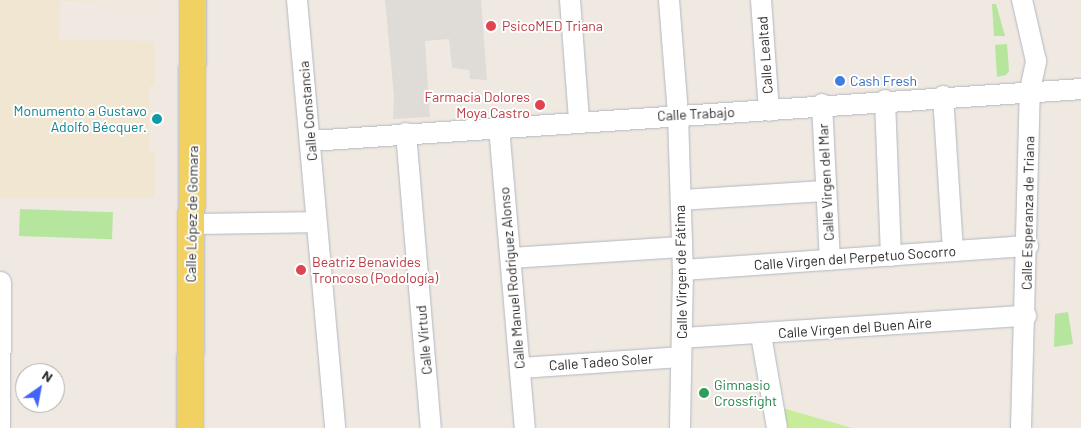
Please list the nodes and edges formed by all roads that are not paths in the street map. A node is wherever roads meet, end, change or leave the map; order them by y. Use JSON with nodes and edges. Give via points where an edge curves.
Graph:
{"nodes":[{"id":1,"x":194,"y":0,"type":"edge"},
{"id":2,"x":297,"y":0,"type":"edge"},
{"id":3,"x":570,"y":0,"type":"edge"},
{"id":4,"x":669,"y":0,"type":"edge"},
{"id":5,"x":761,"y":0,"type":"edge"},
{"id":6,"x":1022,"y":0,"type":"edge"},
{"id":7,"x":1081,"y":89,"type":"edge"},
{"id":8,"x":1030,"y":90,"type":"junction"},
{"id":9,"x":943,"y":96,"type":"junction"},
{"id":10,"x":885,"y":100,"type":"junction"},
{"id":11,"x":822,"y":104,"type":"junction"},
{"id":12,"x":769,"y":111,"type":"junction"},
{"id":13,"x":678,"y":115,"type":"junction"},
{"id":14,"x":579,"y":120,"type":"junction"},
{"id":15,"x":499,"y":127,"type":"junction"},
{"id":16,"x":406,"y":133,"type":"junction"},
{"id":17,"x":311,"y":141,"type":"junction"},
{"id":18,"x":826,"y":191,"type":"junction"},
{"id":19,"x":680,"y":200,"type":"junction"},
{"id":20,"x":315,"y":222,"type":"junction"},
{"id":21,"x":192,"y":224,"type":"junction"},
{"id":22,"x":1028,"y":246,"type":"junction"},
{"id":23,"x":681,"y":247,"type":"junction"},
{"id":24,"x":953,"y":252,"type":"junction"},
{"id":25,"x":891,"y":256,"type":"junction"},
{"id":26,"x":511,"y":258,"type":"junction"},
{"id":27,"x":830,"y":260,"type":"junction"},
{"id":28,"x":683,"y":270,"type":"junction"},
{"id":29,"x":1,"y":282,"type":"edge"},
{"id":30,"x":1026,"y":316,"type":"junction"},
{"id":31,"x":760,"y":335,"type":"junction"},
{"id":32,"x":682,"y":347,"type":"junction"},
{"id":33,"x":520,"y":368,"type":"junction"},
{"id":34,"x":0,"y":428,"type":"edge"},
{"id":35,"x":190,"y":428,"type":"edge"},
{"id":36,"x":334,"y":428,"type":"edge"},
{"id":37,"x":431,"y":428,"type":"edge"},
{"id":38,"x":525,"y":428,"type":"edge"},
{"id":39,"x":680,"y":428,"type":"edge"},
{"id":40,"x":777,"y":428,"type":"edge"},
{"id":41,"x":1021,"y":428,"type":"edge"}],
"edges":[{"from":1,"to":21,"type":"main road","name":"Calle López de Gomara"},
{"from":2,"to":17,"type":"street","name":"Calle Constancia"},
{"from":3,"to":14,"type":"street"},
{"from":4,"to":13,"type":"street","name":"Calle Virgen de Fátima"},
{"from":5,"to":12,"type":"street","name":"Calle Lealtad"},
{"from":6,"to":8,"type":"street","name":"Calle Esperanza de Triana","via":[[1036,61]]},
{"from":7,"to":8,"type":"street","name":"Calle Trabajo"},
{"from":8,"to":9,"type":"street","name":"Calle Trabajo"},
{"from":8,"to":22,"type":"street","name":"Calle Esperanza de Triana"},
{"from":9,"to":10,"type":"street","name":"Calle Trabajo"},
{"from":9,"to":24,"type":"street"},
{"from":10,"to":11,"type":"street","name":"Calle Trabajo"},
{"from":10,"to":25,"type":"street"},
{"from":11,"to":12,"type":"street","name":"Calle Trabajo"},
{"from":11,"to":18,"type":"street","name":"Calle Virgen del Mar"},
{"from":12,"to":13,"type":"street","name":"Calle Trabajo"},
{"from":13,"to":14,"type":"street","name":"Calle Trabajo"},
{"from":13,"to":19,"type":"street","name":"Calle Virgen de Fátima"},
{"from":14,"to":15,"type":"street","name":"Calle Trabajo"},
{"from":15,"to":16,"type":"street","name":"Calle Trabajo"},
{"from":15,"to":26,"type":"street","name":"Calle Manuel Rodríguez Alonso"},
{"from":16,"to":17,"type":"street","name":"Calle Trabajo"},
{"from":16,"to":37,"type":"street","name":"Calle Virtud"},
{"from":17,"to":20,"type":"street","name":"Calle Constancia"},
{"from":18,"to":19,"type":"street"},
{"from":18,"to":27,"type":"street","name":"Calle Virgen del Mar"},
{"from":19,"to":23,"type":"street","name":"Calle Virgen de Fátima"},
{"from":20,"to":21,"type":"street"},
{"from":20,"to":36,"type":"street","name":"Calle Constancia"},
{"from":21,"to":35,"type":"main road","name":"Calle López de Gomara"},
{"from":22,"to":24,"type":"street","name":"Calle Virgen del Perpetuo Socorro"},
{"from":22,"to":30,"type":"street","name":"Calle Esperanza de Triana"},
{"from":23,"to":26,"type":"street"},
{"from":23,"to":28,"type":"street","name":"Calle Virgen de Fátima"},
{"from":24,"to":25,"type":"street","name":"Calle Virgen del Perpetuo Socorro"},
{"from":25,"to":27,"type":"street","name":"Calle Virgen del Perpetuo Socorro"},
{"from":26,"to":33,"type":"street","name":"Calle Manuel Rodríguez Alonso"},
{"from":27,"to":28,"type":"street","name":"Calle Virgen del Perpetuo Socorro"},
{"from":28,"to":32,"type":"street","name":"Calle Virgen de Fátima"},
{"from":29,"to":34,"type":"street"},
{"from":30,"to":31,"type":"street","name":"Calle Virgen del Buen Aire"},
{"from":30,"to":41,"type":"street","name":"Calle Esperanza de Triana"},
{"from":31,"to":32,"type":"street","name":"Calle Virgen del Buen Aire"},
{"from":31,"to":40,"type":"street"},
{"from":32,"to":33,"type":"street","name":"Calle Tadeo Soler"},
{"from":32,"to":39,"type":"street","name":"Calle Virgen de Fátima"},
{"from":33,"to":38,"type":"street","name":"Calle Manuel Rodríguez Alonso"}]}
